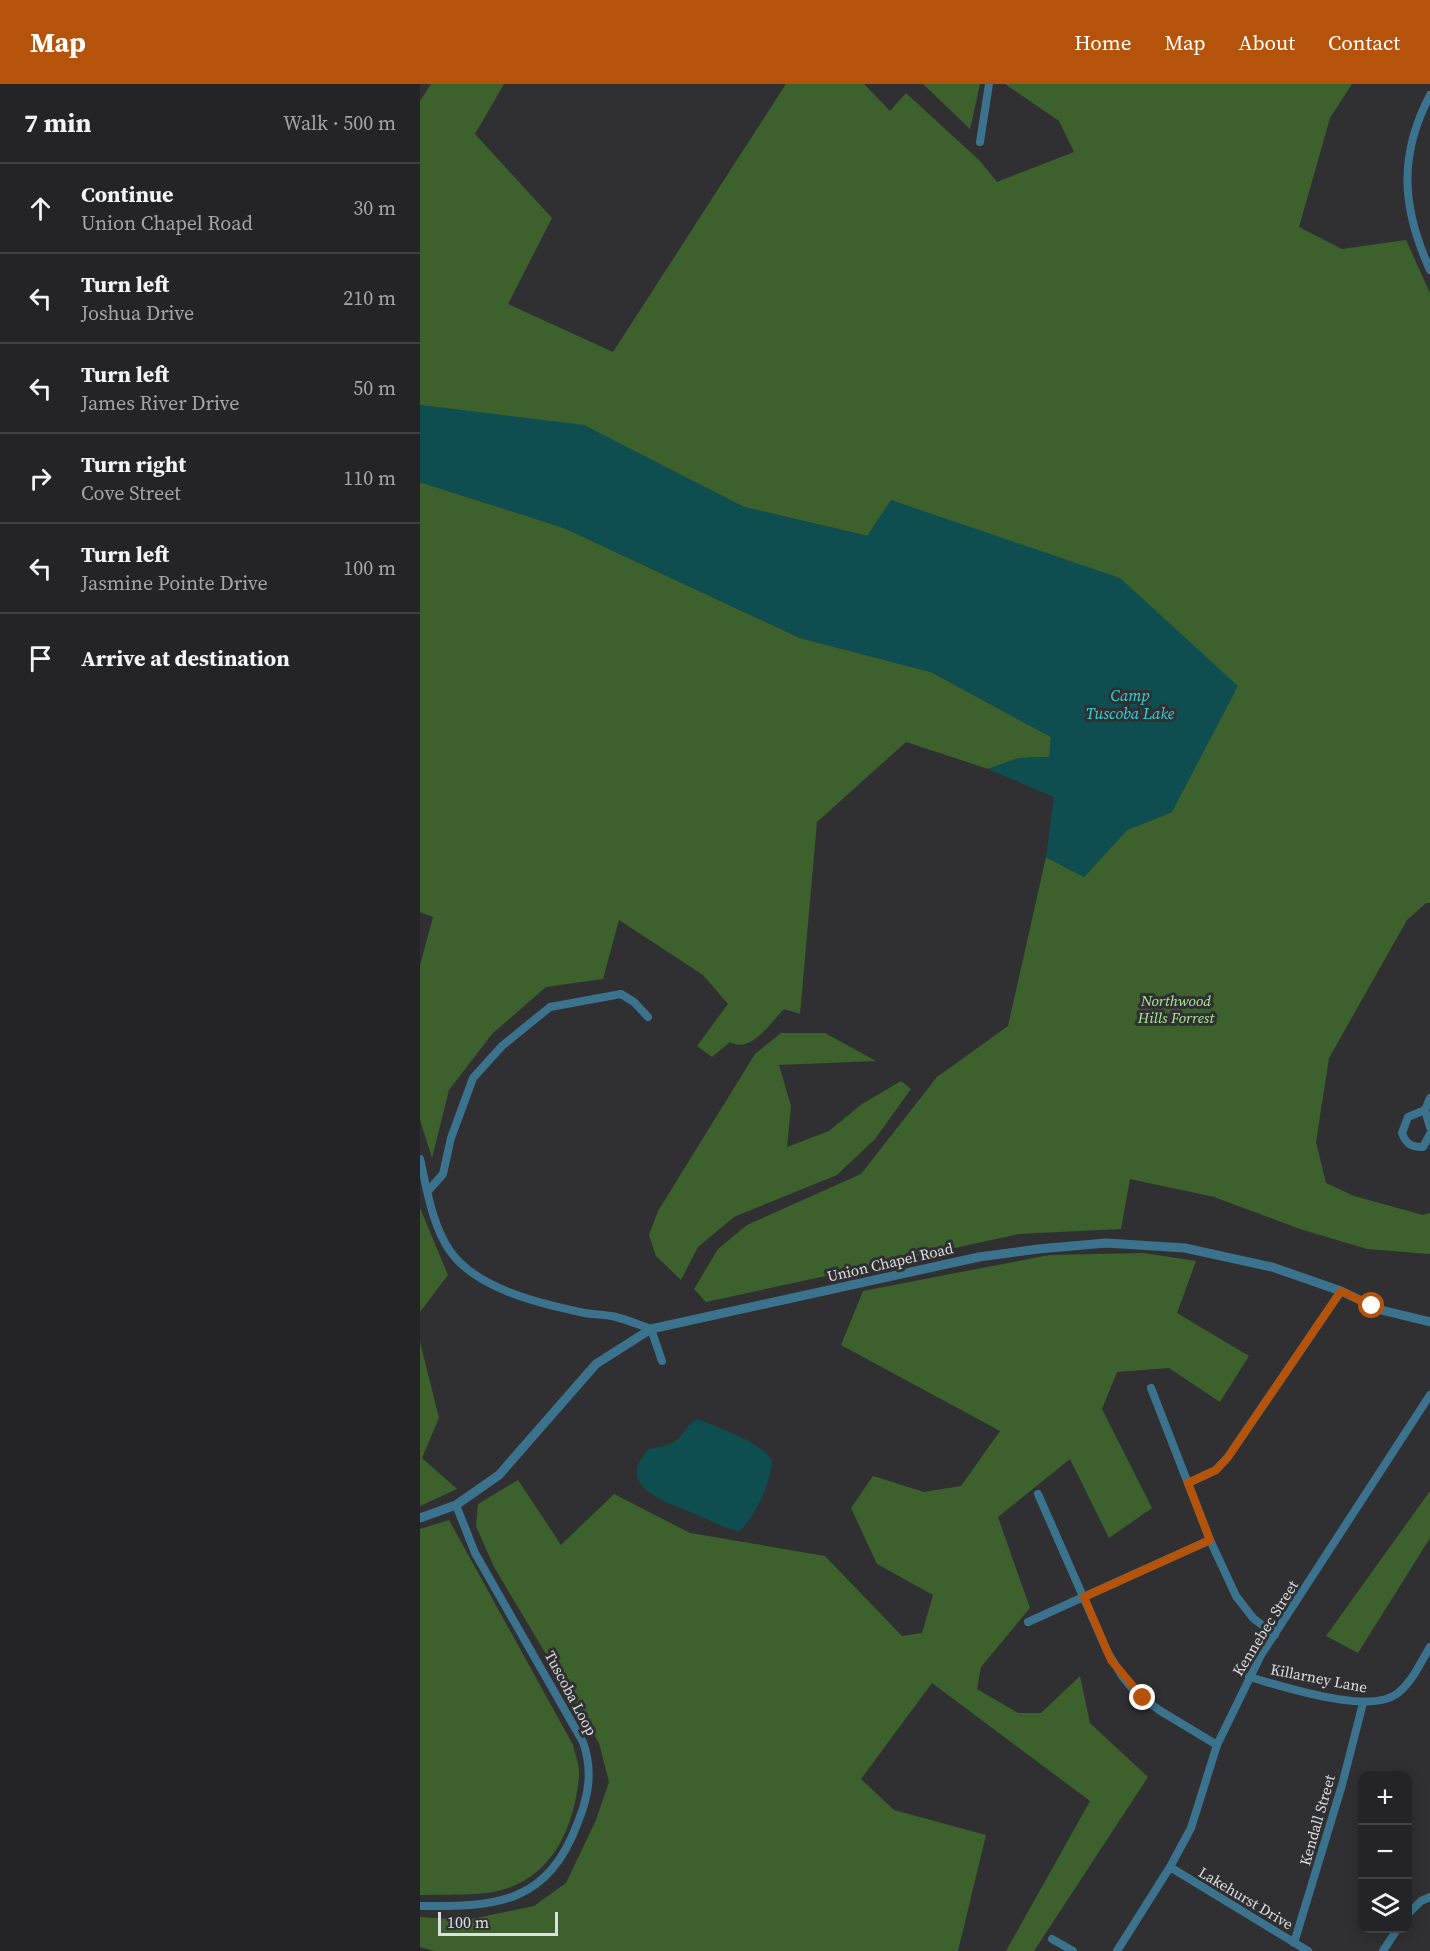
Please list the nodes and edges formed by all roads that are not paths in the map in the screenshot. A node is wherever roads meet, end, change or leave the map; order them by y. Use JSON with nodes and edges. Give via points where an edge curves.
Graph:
{"nodes":[{"id":1,"x":989,"y":84,"type":"edge"},
{"id":2,"x":1430,"y":95,"type":"edge"},
{"id":3,"x":980,"y":142,"type":"dead end"},
{"id":4,"x":1430,"y":270,"type":"edge"},
{"id":5,"x":648,"y":1017,"type":"dead end"},
{"id":6,"x":1430,"y":1098,"type":"edge"},
{"id":7,"x":1425,"y":1110,"type":"junction"},
{"id":8,"x":1430,"y":1127,"type":"edge"},
{"id":9,"x":1430,"y":1134,"type":"edge"},
{"id":10,"x":420,"y":1159,"type":"edge"},
{"id":11,"x":428,"y":1191,"type":"junction"},
{"id":12,"x":1341,"y":1291,"type":"junction"},
{"id":13,"x":1430,"y":1322,"type":"edge"},
{"id":14,"x":651,"y":1329,"type":"junction"},
{"id":15,"x":662,"y":1361,"type":"dead end"},
{"id":16,"x":1151,"y":1388,"type":"dead end"},
{"id":17,"x":1430,"y":1395,"type":"edge"},
{"id":18,"x":1188,"y":1483,"type":"junction"},
{"id":19,"x":1038,"y":1494,"type":"dead end"},
{"id":20,"x":456,"y":1505,"type":"junction"},
{"id":21,"x":420,"y":1518,"type":"edge"},
{"id":22,"x":1210,"y":1540,"type":"junction"},
{"id":23,"x":1084,"y":1597,"type":"junction"},
{"id":24,"x":1028,"y":1622,"type":"dead end"},
{"id":25,"x":1275,"y":1635,"type":"junction"},
{"id":26,"x":1430,"y":1648,"type":"edge"},
{"id":27,"x":1249,"y":1677,"type":"junction"},
{"id":28,"x":1363,"y":1703,"type":"junction"},
{"id":29,"x":1217,"y":1744,"type":"junction"},
{"id":30,"x":1170,"y":1867,"type":"junction"},
{"id":31,"x":1430,"y":1897,"type":"edge"},
{"id":32,"x":420,"y":1906,"type":"edge"},
{"id":33,"x":1412,"y":1910,"type":"edge"},
{"id":34,"x":1395,"y":1933,"type":"edge"},
{"id":35,"x":1052,"y":1939,"type":"dead end"},
{"id":36,"x":1294,"y":1943,"type":"junction"},
{"id":37,"x":1073,"y":1951,"type":"edge"},
{"id":38,"x":1117,"y":1951,"type":"edge"},
{"id":39,"x":1308,"y":1951,"type":"edge"},
{"id":40,"x":1383,"y":1951,"type":"edge"}],
"edges":[{"from":1,"to":3,"type":"street"},
{"from":2,"to":4,"type":"street","via":[[1413,141],[1407,188],[1412,228]]},
{"from":5,"to":11,"type":"street","via":[[621,994],[550,1007],[530,1021],[473,1078],[454,1128],[443,1174]]},
{"from":6,"to":7,"type":"street"},
{"from":7,"to":8,"type":"street"},
{"from":7,"to":9,"type":"street","via":[[1408,1117],[1402,1133],[1405,1142],[1413,1147],[1423,1147]]},
{"from":10,"to":11,"type":"street"},
{"from":11,"to":14,"type":"street","via":[[449,1250],[478,1276],[551,1305],[616,1317]]},
{"from":12,"to":13,"type":"street","name":"Union Chapel Road","via":[[1382,1310]]},
{"from":12,"to":14,"type":"street","name":"Union Chapel Road","via":[[1224,1254],[1146,1244],[1077,1245],[979,1257]]},
{"from":12,"to":18,"type":"street","via":[[1228,1457],[1216,1470]]},
{"from":14,"to":15,"type":"street"},
{"from":14,"to":20,"type":"street","name":"Union Chapel Road","via":[[596,1364],[512,1461],[484,1487]]},
{"from":16,"to":18,"type":"street"},
{"from":17,"to":25,"type":"street","name":"Kennebec Street"},
{"from":18,"to":22,"type":"street"},
{"from":19,"to":23,"type":"street"},
{"from":20,"to":21,"type":"street","name":"Union Chapel Road"},
{"from":20,"to":32,"type":"street","name":"Tuscoba Loop","via":[[475,1553],[583,1742],[589,1780],[586,1801],[568,1849],[543,1881],[507,1898]]},
{"from":22,"to":23,"type":"street"},
{"from":22,"to":25,"type":"street","via":[[1246,1612]]},
{"from":23,"to":24,"type":"street"},
{"from":23,"to":29,"type":"street","via":[[1111,1660],[1135,1692]]},
{"from":25,"to":27,"type":"street","name":"Kennebec Street"},
{"from":26,"to":28,"type":"street","name":"Killarney Lane","via":[[1410,1681],[1396,1695],[1380,1702]]},
{"from":27,"to":28,"type":"street","name":"Killarney Lane"},
{"from":27,"to":29,"type":"street","name":"Kennebec Street"},
{"from":28,"to":36,"type":"street","name":"Kendall Street"},
{"from":29,"to":30,"type":"street","name":"Kennebec Street","via":[[1198,1809]]},
{"from":30,"to":36,"type":"street","name":"Lakehurst Drive"},
{"from":30,"to":38,"type":"street","name":"Kennebec Street"},
{"from":31,"to":33,"type":"street"},
{"from":34,"to":40,"type":"street"},
{"from":35,"to":37,"type":"street"},
{"from":36,"to":39,"type":"street","name":"Lakehurst Drive"}]}
